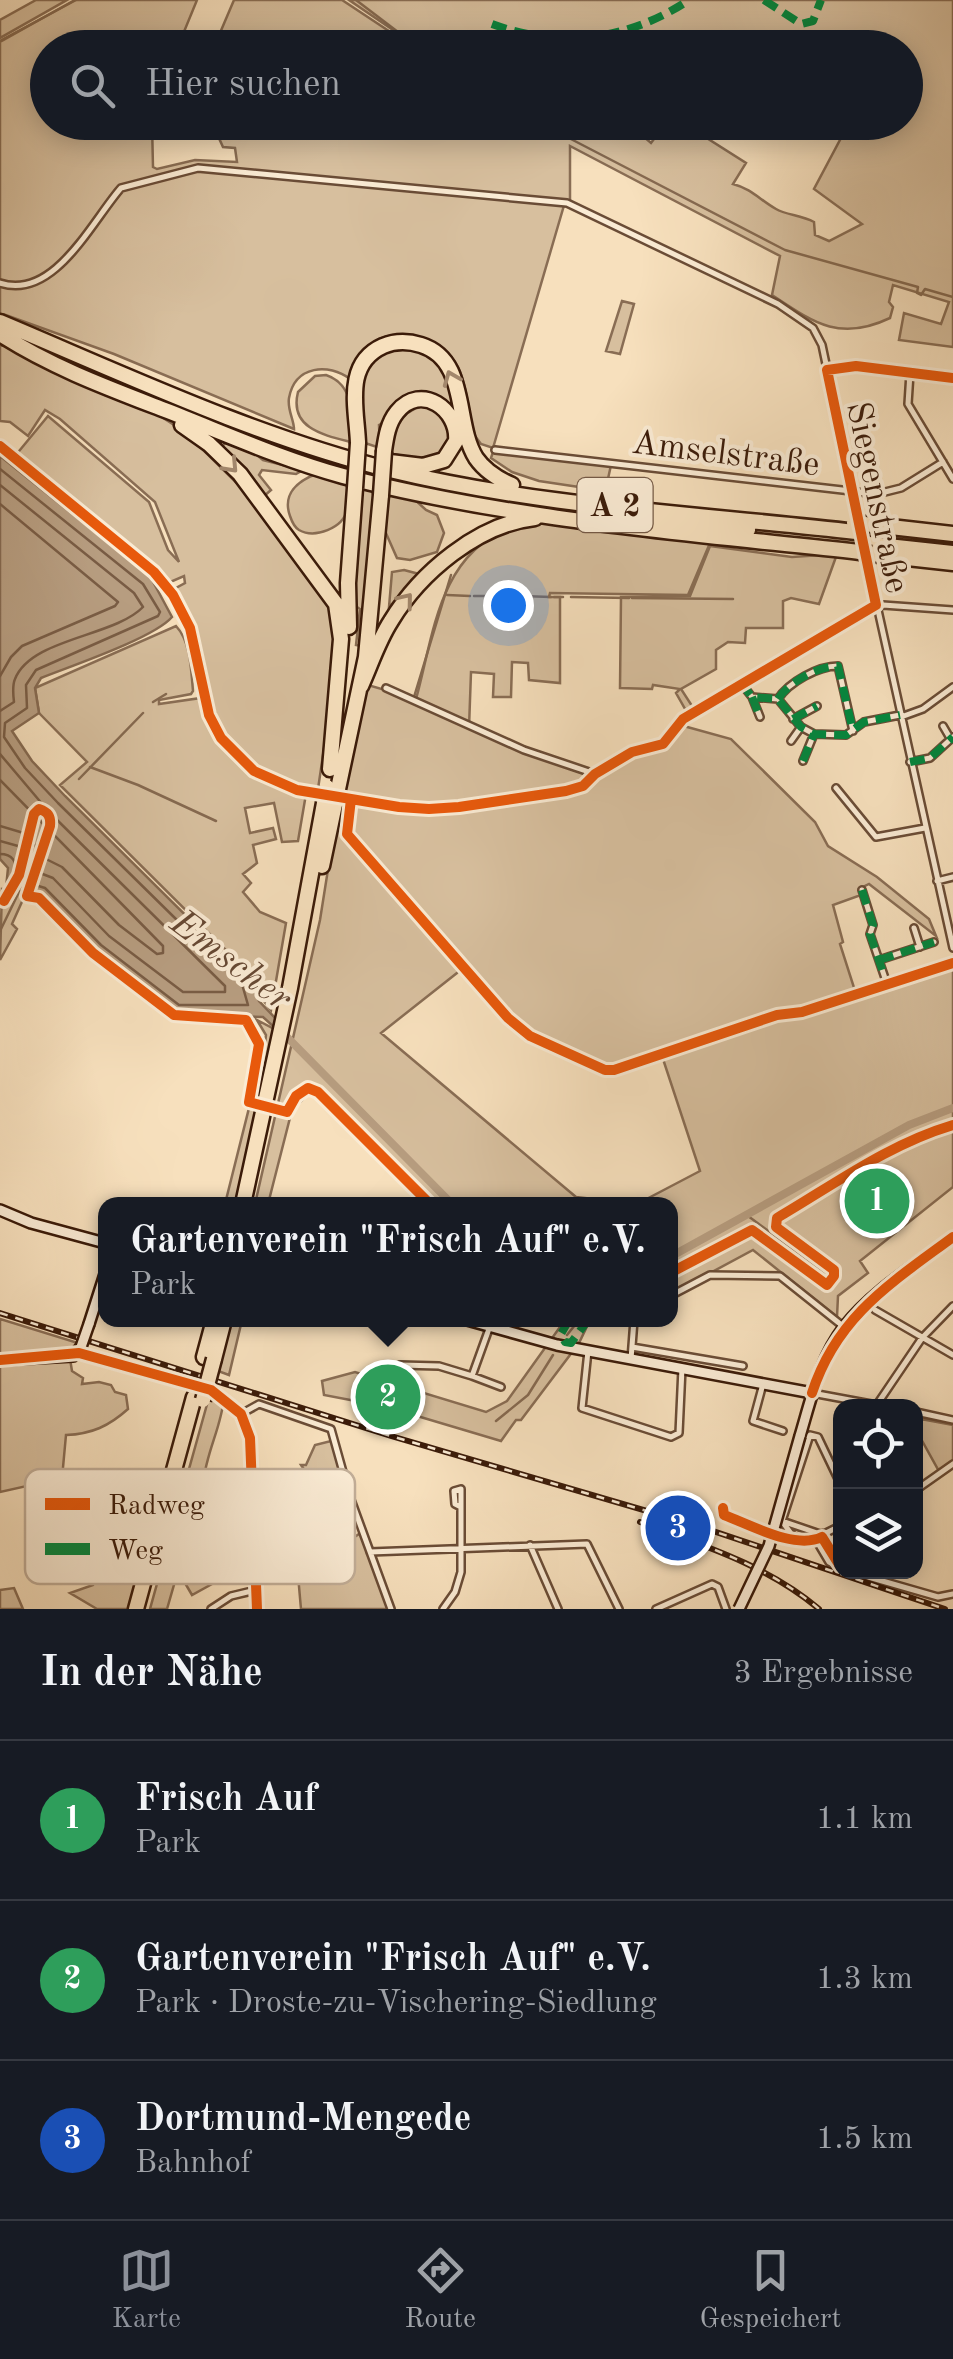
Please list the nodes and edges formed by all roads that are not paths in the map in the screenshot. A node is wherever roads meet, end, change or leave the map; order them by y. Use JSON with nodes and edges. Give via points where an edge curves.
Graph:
{"nodes":[{"id":1,"x":0,"y":283,"type":"edge"},
{"id":2,"x":0,"y":320,"type":"edge"},
{"id":3,"x":0,"y":334,"type":"edge"},
{"id":4,"x":827,"y":370,"type":"junction"},
{"id":5,"x":910,"y":373,"type":"junction"},
{"id":6,"x":953,"y":378,"type":"edge"},
{"id":7,"x":142,"y":402,"type":"junction"},
{"id":8,"x":0,"y":446,"type":"edge"},
{"id":9,"x":496,"y":450,"type":"dead end"},
{"id":10,"x":386,"y":456,"type":"junction"},
{"id":11,"x":942,"y":462,"type":"junction"},
{"id":12,"x":953,"y":479,"type":"edge"},
{"id":13,"x":512,"y":486,"type":"junction"},
{"id":14,"x":853,"y":492,"type":"junction"},
{"id":15,"x":584,"y":520,"type":"junction"},
{"id":16,"x":953,"y":534,"type":"edge"},
{"id":17,"x":862,"y":538,"type":"junction"},
{"id":18,"x":953,"y":543,"type":"edge"},
{"id":19,"x":953,"y":553,"type":"edge"},
{"id":20,"x":953,"y":563,"type":"edge"},
{"id":21,"x":876,"y":605,"type":"junction"},
{"id":22,"x":953,"y":610,"type":"edge"},
{"id":23,"x":742,"y":683,"type":"junction"},
{"id":24,"x":361,"y":686,"type":"junction"},
{"id":25,"x":953,"y":687,"type":"edge"},
{"id":26,"x":386,"y":688,"type":"dead end"},
{"id":27,"x":752,"y":697,"type":"junction"},
{"id":28,"x":778,"y":699,"type":"junction"},
{"id":29,"x":817,"y":706,"type":"dead end"},
{"id":30,"x":901,"y":716,"type":"junction"},
{"id":31,"x":760,"y":717,"type":"dead end"},
{"id":32,"x":793,"y":719,"type":"junction"},
{"id":33,"x":943,"y":726,"type":"dead end"},
{"id":34,"x":801,"y":728,"type":"junction"},
{"id":35,"x":854,"y":731,"type":"junction"},
{"id":36,"x":814,"y":734,"type":"junction"},
{"id":37,"x":951,"y":738,"type":"edge"},
{"id":38,"x":791,"y":741,"type":"dead end"},
{"id":39,"x":803,"y":761,"type":"dead end"},
{"id":40,"x":910,"y":762,"type":"junction"},
{"id":41,"x":330,"y":769,"type":"junction"},
{"id":42,"x":595,"y":774,"type":"junction"},
{"id":43,"x":836,"y":788,"type":"dead end"},
{"id":44,"x":331,"y":796,"type":"junction"},
{"id":45,"x":925,"y":828,"type":"junction"},
{"id":46,"x":953,"y":877,"type":"edge"},
{"id":47,"x":937,"y":881,"type":"junction"},
{"id":48,"x":862,"y":890,"type":"dead end"},
{"id":49,"x":874,"y":897,"type":"dead end"},
{"id":50,"x":865,"y":900,"type":"junction"},
{"id":51,"x":914,"y":928,"type":"dead end"},
{"id":52,"x":934,"y":942,"type":"dead end"},
{"id":53,"x":953,"y":945,"type":"edge"},
{"id":54,"x":920,"y":947,"type":"junction"},
{"id":55,"x":879,"y":960,"type":"junction"},
{"id":56,"x":953,"y":964,"type":"edge"},
{"id":57,"x":887,"y":984,"type":"junction"},
{"id":58,"x":776,"y":1016,"type":"dead end"},
{"id":59,"x":266,"y":1119,"type":"junction"},
{"id":60,"x":245,"y":1197,"type":"edge"},
{"id":61,"x":252,"y":1197,"type":"edge"},
{"id":62,"x":0,"y":1210,"type":"edge"},
{"id":63,"x":953,"y":1237,"type":"edge"},
{"id":64,"x":98,"y":1241,"type":"edge"},
{"id":65,"x":678,"y":1292,"type":"edge"},
{"id":66,"x":98,"y":1296,"type":"edge"},
{"id":67,"x":953,"y":1306,"type":"edge"},
{"id":68,"x":875,"y":1310,"type":"dead end"},
{"id":69,"x":213,"y":1327,"type":"edge"},
{"id":70,"x":221,"y":1327,"type":"edge"},
{"id":71,"x":490,"y":1327,"type":"edge"},
{"id":72,"x":494,"y":1327,"type":"edge"},
{"id":73,"x":633,"y":1327,"type":"edge"},
{"id":74,"x":844,"y":1327,"type":"junction"},
{"id":75,"x":922,"y":1338,"type":"junction"},
{"id":76,"x":632,"y":1347,"type":"junction"},
{"id":77,"x":80,"y":1350,"type":"junction"},
{"id":78,"x":588,"y":1350,"type":"junction"},
{"id":79,"x":953,"y":1355,"type":"edge"},
{"id":80,"x":209,"y":1358,"type":"junction"},
{"id":81,"x":632,"y":1359,"type":"junction"},
{"id":82,"x":0,"y":1360,"type":"edge"},
{"id":83,"x":400,"y":1364,"type":"dead end"},
{"id":84,"x":743,"y":1366,"type":"dead end"},
{"id":85,"x":682,"y":1368,"type":"junction"},
{"id":86,"x":472,"y":1376,"type":"junction"},
{"id":87,"x":764,"y":1384,"type":"junction"},
{"id":88,"x":502,"y":1386,"type":"dead end"},
{"id":89,"x":812,"y":1394,"type":"junction"},
{"id":90,"x":198,"y":1398,"type":"junction"},
{"id":91,"x":840,"y":1399,"type":"edge"},
{"id":92,"x":883,"y":1399,"type":"edge"},
{"id":93,"x":242,"y":1414,"type":"junction"},
{"id":94,"x":923,"y":1414,"type":"edge"},
{"id":95,"x":953,"y":1420,"type":"edge"},
{"id":96,"x":784,"y":1431,"type":"dead end"},
{"id":97,"x":953,"y":1464,"type":"edge"},
{"id":98,"x":177,"y":1469,"type":"edge"},
{"id":99,"x":180,"y":1469,"type":"edge"},
{"id":100,"x":252,"y":1469,"type":"edge"},
{"id":101,"x":343,"y":1469,"type":"edge"},
{"id":102,"x":833,"y":1469,"type":"edge"},
{"id":103,"x":917,"y":1489,"type":"edge"},
{"id":104,"x":459,"y":1506,"type":"dead end"},
{"id":105,"x":355,"y":1511,"type":"edge"},
{"id":106,"x":786,"y":1525,"type":"junction"},
{"id":107,"x":833,"y":1530,"type":"edge"},
{"id":108,"x":822,"y":1536,"type":"junction"},
{"id":109,"x":530,"y":1546,"type":"junction"},
{"id":110,"x":461,"y":1548,"type":"junction"},
{"id":111,"x":370,"y":1552,"type":"junction"},
{"id":112,"x":833,"y":1564,"type":"edge"},
{"id":113,"x":875,"y":1579,"type":"edge"},
{"id":114,"x":143,"y":1584,"type":"edge"},
{"id":115,"x":150,"y":1584,"type":"edge"},
{"id":116,"x":256,"y":1584,"type":"edge"},
{"id":117,"x":256,"y":1590,"type":"junction"},
{"id":118,"x":953,"y":1594,"type":"edge"},
{"id":119,"x":136,"y":1609,"type":"edge"},
{"id":120,"x":144,"y":1609,"type":"edge"},
{"id":121,"x":211,"y":1609,"type":"edge"},
{"id":122,"x":257,"y":1609,"type":"edge"},
{"id":123,"x":390,"y":1609,"type":"edge"},
{"id":124,"x":443,"y":1609,"type":"edge"},
{"id":125,"x":558,"y":1609,"type":"edge"},
{"id":126,"x":619,"y":1609,"type":"edge"},
{"id":127,"x":656,"y":1609,"type":"edge"},
{"id":128,"x":726,"y":1609,"type":"edge"},
{"id":129,"x":739,"y":1609,"type":"edge"}],
"edges":[{"from":1,"to":4,"type":"street","name":"Siegenstraße","via":[[20,287],[38,281],[86,239],[121,188],[198,168],[567,203],[781,306],[812,328]]},
{"from":2,"to":10,"type":"highway","via":[[271,427]]},
{"from":2,"to":17,"type":"highway","number":"A 2","via":[[242,423],[387,469],[531,496]]},
{"from":3,"to":7,"type":"highway"},
{"from":3,"to":17,"type":"highway","number":"A 2","via":[[269,444],[386,479],[514,504]]},
{"from":4,"to":5,"type":"street","via":[[856,366]]},
{"from":4,"to":14,"type":"street","name":"Siegenstraße"},
{"from":5,"to":6,"type":"street"},
{"from":5,"to":11,"type":"street","via":[[908,404]]},
{"from":7,"to":15,"type":"highway","via":[[339,475]]},
{"from":7,"to":41,"type":"highway","one_way":true,"via":[[224,457],[333,596],[342,630]]},
{"from":8,"to":42,"type":"street","via":[[165,585],[190,628],[212,722],[234,754],[261,776],[309,792],[429,808],[566,790]]},
{"from":9,"to":14,"type":"street","name":"Amselstraße"},
{"from":10,"to":10,"type":"highway","via":[[390,424],[401,407],[436,402],[456,424],[452,452],[438,463]]},
{"from":10,"to":13,"type":"highway"},
{"from":10,"to":24,"type":"highway","bridge":true},
{"from":11,"to":12,"type":"street"},
{"from":11,"to":14,"type":"street","name":"Amselstraße","via":[[889,492]]},
{"from":13,"to":17,"type":"highway"},
{"from":13,"to":41,"type":"highway","one_way":true,"bridge":true,"via":[[478,462],[449,367],[436,353],[395,342],[364,362],[354,389],[358,443],[348,655]]},
{"from":14,"to":21,"type":"street","name":"Siegenstraße"},
{"from":15,"to":17,"type":"highway"},
{"from":24,"to":15,"type":"highway","one_way":true,"via":[[399,608],[489,530],[518,520]]},
{"from":16,"to":17,"type":"highway"},
{"from":17,"to":18,"type":"highway","number":"A 2"},
{"from":17,"to":19,"type":"highway","number":"A 2"},
{"from":17,"to":20,"type":"highway"},
{"from":21,"to":22,"type":"street"},
{"from":21,"to":23,"type":"street"},
{"from":21,"to":30,"type":"street","name":"Siegenstraße"},
{"from":23,"to":27,"type":"street"},
{"from":23,"to":42,"type":"street","via":[[683,718],[664,744],[632,752]]},
{"from":24,"to":44,"type":"highway"},
{"from":25,"to":30,"type":"street"},
{"from":26,"to":42,"type":"street"},
{"from":27,"to":28,"type":"street"},
{"from":27,"to":31,"type":"street"},
{"from":28,"to":32,"type":"street"},
{"from":28,"to":35,"type":"street","via":[[815,671],[836,666]]},
{"from":29,"to":32,"type":"street"},
{"from":30,"to":35,"type":"street"},
{"from":30,"to":40,"type":"street","name":"Siegenstraße"},
{"from":32,"to":34,"type":"street"},
{"from":33,"to":37,"type":"street"},
{"from":34,"to":36,"type":"street"},
{"from":34,"to":38,"type":"street"},
{"from":35,"to":36,"type":"street"},
{"from":36,"to":39,"type":"street"},
{"from":37,"to":40,"type":"street","via":[[933,756]]},
{"from":40,"to":45,"type":"street","name":"Siegenstraße"},
{"from":41,"to":44,"type":"highway"},
{"from":43,"to":45,"type":"street","via":[[876,837]]},
{"from":44,"to":59,"type":"highway"},
{"from":45,"to":47,"type":"street","name":"Siegenstraße"},
{"from":46,"to":47,"type":"street"},
{"from":47,"to":53,"type":"street","name":"Siegenstraße"},
{"from":48,"to":50,"type":"street"},
{"from":49,"to":50,"type":"street"},
{"from":50,"to":55,"type":"street"},
{"from":51,"to":54,"type":"street"},
{"from":52,"to":54,"type":"street"},
{"from":54,"to":55,"type":"street"},
{"from":55,"to":57,"type":"street"},
{"from":56,"to":57,"type":"street"},
{"from":57,"to":58,"type":"street"},
{"from":59,"to":60,"type":"highway"},
{"from":59,"to":61,"type":"highway"},
{"from":62,"to":64,"type":"main road"},
{"from":63,"to":74,"type":"main road"},
{"from":65,"to":74,"type":"street","via":[[710,1275],[780,1276]]},
{"from":66,"to":77,"type":"main road","bridge":true},
{"from":67,"to":75,"type":"street"},
{"from":68,"to":75,"type":"street"},
{"from":69,"to":80,"type":"highway"},
{"from":70,"to":80,"type":"highway"},
{"from":71,"to":86,"type":"street"},
{"from":72,"to":78,"type":"main road"},
{"from":73,"to":76,"type":"street"},
{"from":74,"to":89,"type":"main road"},
{"from":75,"to":79,"type":"street"},
{"from":75,"to":92,"type":"street"},
{"from":76,"to":81,"type":"street"},
{"from":76,"to":84,"type":"street"},
{"from":77,"to":82,"type":"main road"},
{"from":77,"to":93,"type":"street","via":[[211,1390]]},
{"from":78,"to":81,"type":"main road"},
{"from":78,"to":85,"type":"street","via":[[582,1408],[673,1437],[680,1433]]},
{"from":80,"to":90,"type":"highway","bridge":true},
{"from":81,"to":85,"type":"main road"},
{"from":83,"to":86,"type":"street"},
{"from":85,"to":87,"type":"main road"},
{"from":86,"to":88,"type":"street"},
{"from":87,"to":89,"type":"main road"},
{"from":87,"to":96,"type":"street","via":[[753,1421]]},
{"from":89,"to":91,"type":"street"},
{"from":89,"to":129,"type":"main road","bridge":true,"via":[[769,1546]]},
{"from":90,"to":98,"type":"highway"},
{"from":90,"to":99,"type":"highway"},
{"from":93,"to":100,"type":"street"},
{"from":93,"to":101,"type":"street","via":[[259,1404],[328,1426]]},
{"from":94,"to":95,"type":"street"},
{"from":97,"to":103,"type":"street"},
{"from":102,"to":106,"type":"street","via":[[818,1438],[806,1440]]},
{"from":104,"to":110,"type":"street"},
{"from":105,"to":111,"type":"street"},
{"from":106,"to":108,"type":"street"},
{"from":106,"to":108,"type":"street","via":[[802,1542]]},
{"from":107,"to":108,"type":"street"},
{"from":108,"to":112,"type":"street"},
{"from":109,"to":110,"type":"street"},
{"from":109,"to":125,"type":"street"},
{"from":109,"to":126,"type":"street","via":[[587,1544]]},
{"from":110,"to":111,"type":"street"},
{"from":110,"to":124,"type":"street","via":[[459,1581]]},
{"from":111,"to":123,"type":"street"},
{"from":113,"to":118,"type":"street","via":[[938,1597]]},
{"from":114,"to":119,"type":"highway"},
{"from":115,"to":120,"type":"highway"},
{"from":116,"to":117,"type":"street"},
{"from":117,"to":121,"type":"street"},
{"from":117,"to":122,"type":"street"},
{"from":127,"to":128,"type":"street","via":[[712,1584]]}]}
